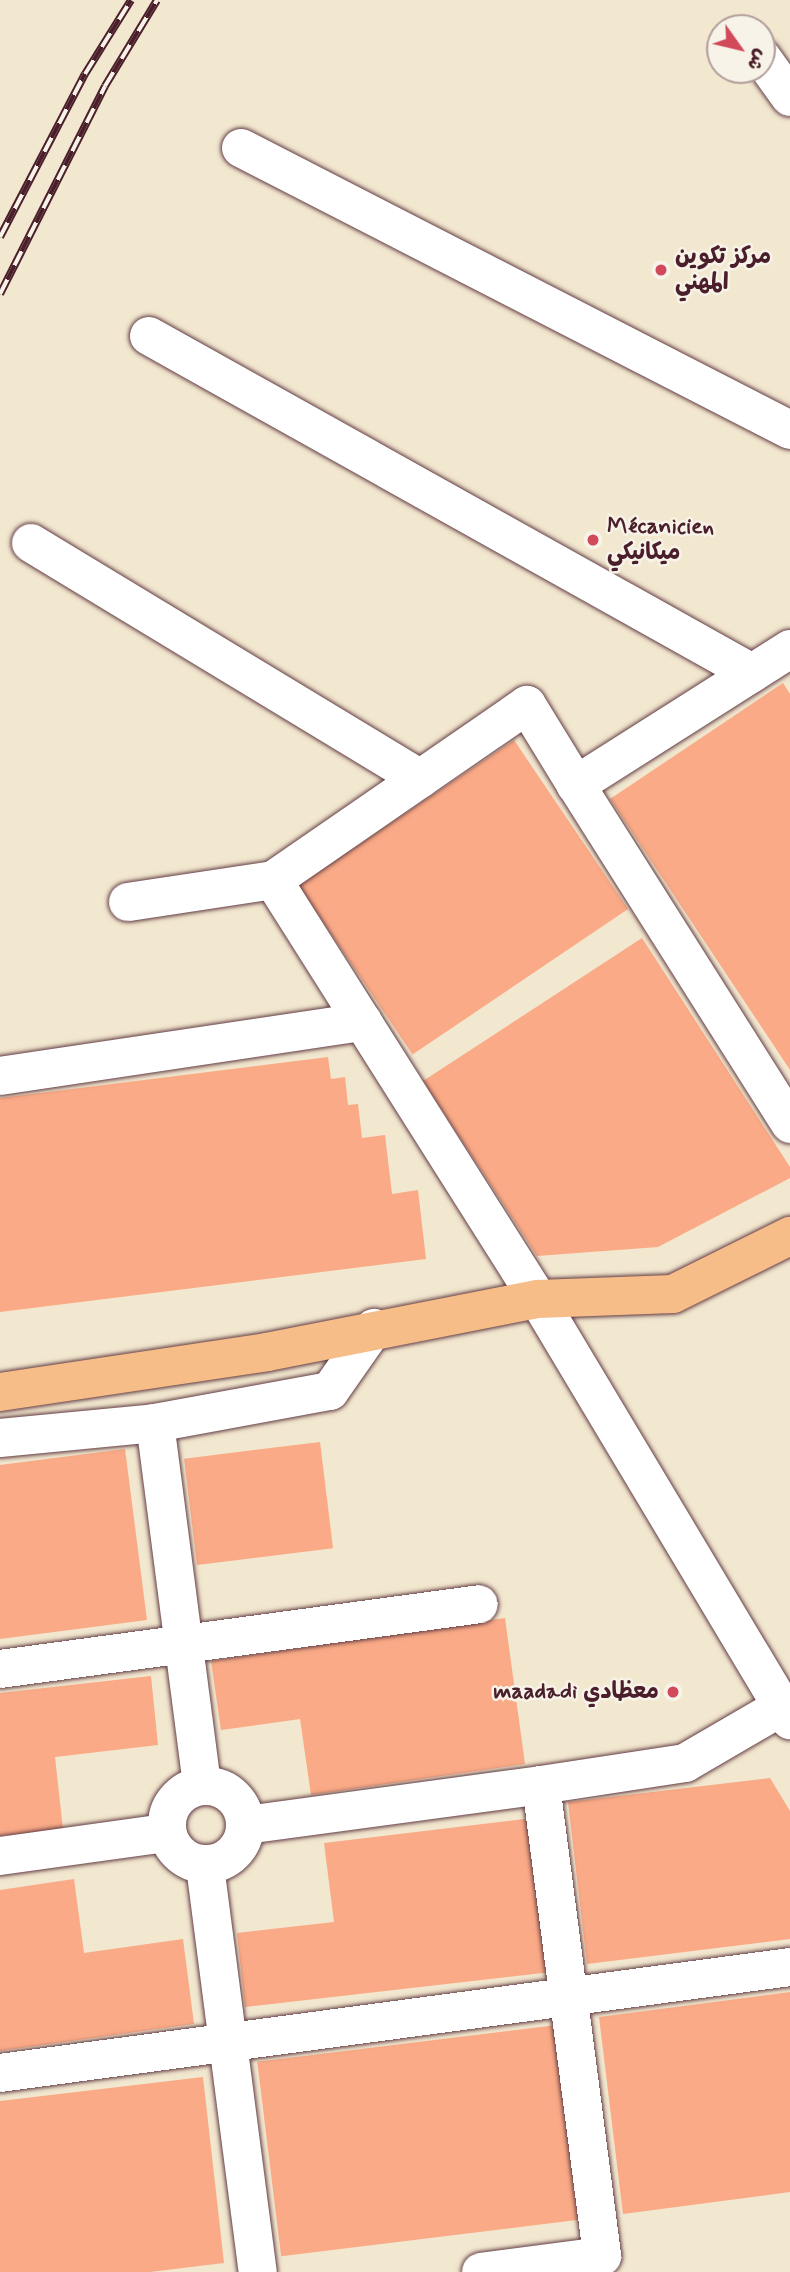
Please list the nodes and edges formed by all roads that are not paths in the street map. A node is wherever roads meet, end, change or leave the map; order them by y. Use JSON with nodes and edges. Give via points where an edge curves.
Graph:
{"nodes":[{"id":1,"x":776,"y":78,"type":"edge"},
{"id":2,"x":790,"y":97,"type":"edge"},
{"id":3,"x":241,"y":148,"type":"dead end"},
{"id":4,"x":149,"y":336,"type":"dead end"},
{"id":5,"x":790,"y":430,"type":"edge"},
{"id":6,"x":31,"y":543,"type":"dead end"},
{"id":7,"x":790,"y":649,"type":"edge"},
{"id":8,"x":752,"y":673,"type":"junction"},
{"id":9,"x":420,"y":779,"type":"junction"},
{"id":10,"x":576,"y":786,"type":"junction"},
{"id":11,"x":273,"y":880,"type":"junction"},
{"id":12,"x":128,"y":902,"type":"dead end"},
{"id":13,"x":363,"y":1022,"type":"junction"},
{"id":14,"x":0,"y":1076,"type":"edge"},
{"id":15,"x":790,"y":1124,"type":"edge"},
{"id":16,"x":790,"y":1236,"type":"edge"},
{"id":17,"x":538,"y":1299,"type":"junction"},
{"id":18,"x":374,"y":1328,"type":"junction"},
{"id":19,"x":0,"y":1392,"type":"edge"},
{"id":20,"x":155,"y":1423,"type":"junction"},
{"id":21,"x":0,"y":1438,"type":"edge"},
{"id":22,"x":479,"y":1604,"type":"dead end"},
{"id":23,"x":184,"y":1644,"type":"junction"},
{"id":24,"x":0,"y":1669,"type":"edge"},
{"id":25,"x":787,"y":1710,"type":"edge"},
{"id":26,"x":541,"y":1785,"type":"junction"},
{"id":27,"x":202,"y":1786,"type":"junction"},
{"id":28,"x":246,"y":1825,"type":"junction"},
{"id":29,"x":166,"y":1833,"type":"junction"},
{"id":30,"x":0,"y":1856,"type":"edge"},
{"id":31,"x":205,"y":1866,"type":"junction"},
{"id":32,"x":790,"y":1967,"type":"edge"},
{"id":33,"x":569,"y":1997,"type":"junction"},
{"id":34,"x":228,"y":2042,"type":"junction"},
{"id":35,"x":0,"y":2073,"type":"edge"},
{"id":36,"x":258,"y":2272,"type":"edge"},
{"id":37,"x":481,"y":2272,"type":"edge"}],
"edges":[{"from":1,"to":2,"type":"street"},
{"from":3,"to":5,"type":"street"},
{"from":4,"to":8,"type":"street"},
{"from":6,"to":9,"type":"street"},
{"from":7,"to":8,"type":"street"},
{"from":8,"to":10,"type":"street"},
{"from":9,"to":10,"type":"street","via":[[527,705]]},
{"from":9,"to":11,"type":"street"},
{"from":10,"to":15,"type":"street"},
{"from":11,"to":12,"type":"street"},
{"from":11,"to":13,"type":"street"},
{"from":13,"to":14,"type":"street"},
{"from":13,"to":17,"type":"street"},
{"from":16,"to":17,"type":"main road","via":[[673,1294]]},
{"from":17,"to":18,"type":"main road"},
{"from":17,"to":25,"type":"street"},
{"from":18,"to":19,"type":"main road","via":[[267,1352]]},
{"from":18,"to":20,"type":"street","via":[[331,1391]]},
{"from":20,"to":21,"type":"street"},
{"from":20,"to":23,"type":"street"},
{"from":22,"to":23,"type":"street"},
{"from":23,"to":24,"type":"street"},
{"from":23,"to":27,"type":"street"},
{"from":25,"to":26,"type":"street","via":[[685,1763]]},
{"from":26,"to":28,"type":"street"},
{"from":26,"to":33,"type":"street"},
{"from":27,"to":28,"type":"street","via":[[226,1791],[239,1803]]},
{"from":27,"to":29,"type":"street","via":[[176,1798],[167,1813]]},
{"from":28,"to":31,"type":"street","via":[[235,1853]]},
{"from":29,"to":30,"type":"street"},
{"from":29,"to":31,"type":"street","via":[[178,1855]]},
{"from":31,"to":34,"type":"street"},
{"from":32,"to":33,"type":"street"},
{"from":33,"to":34,"type":"street"},
{"from":33,"to":37,"type":"street","via":[[602,2256]]},
{"from":34,"to":35,"type":"street"},
{"from":34,"to":36,"type":"street"}]}
